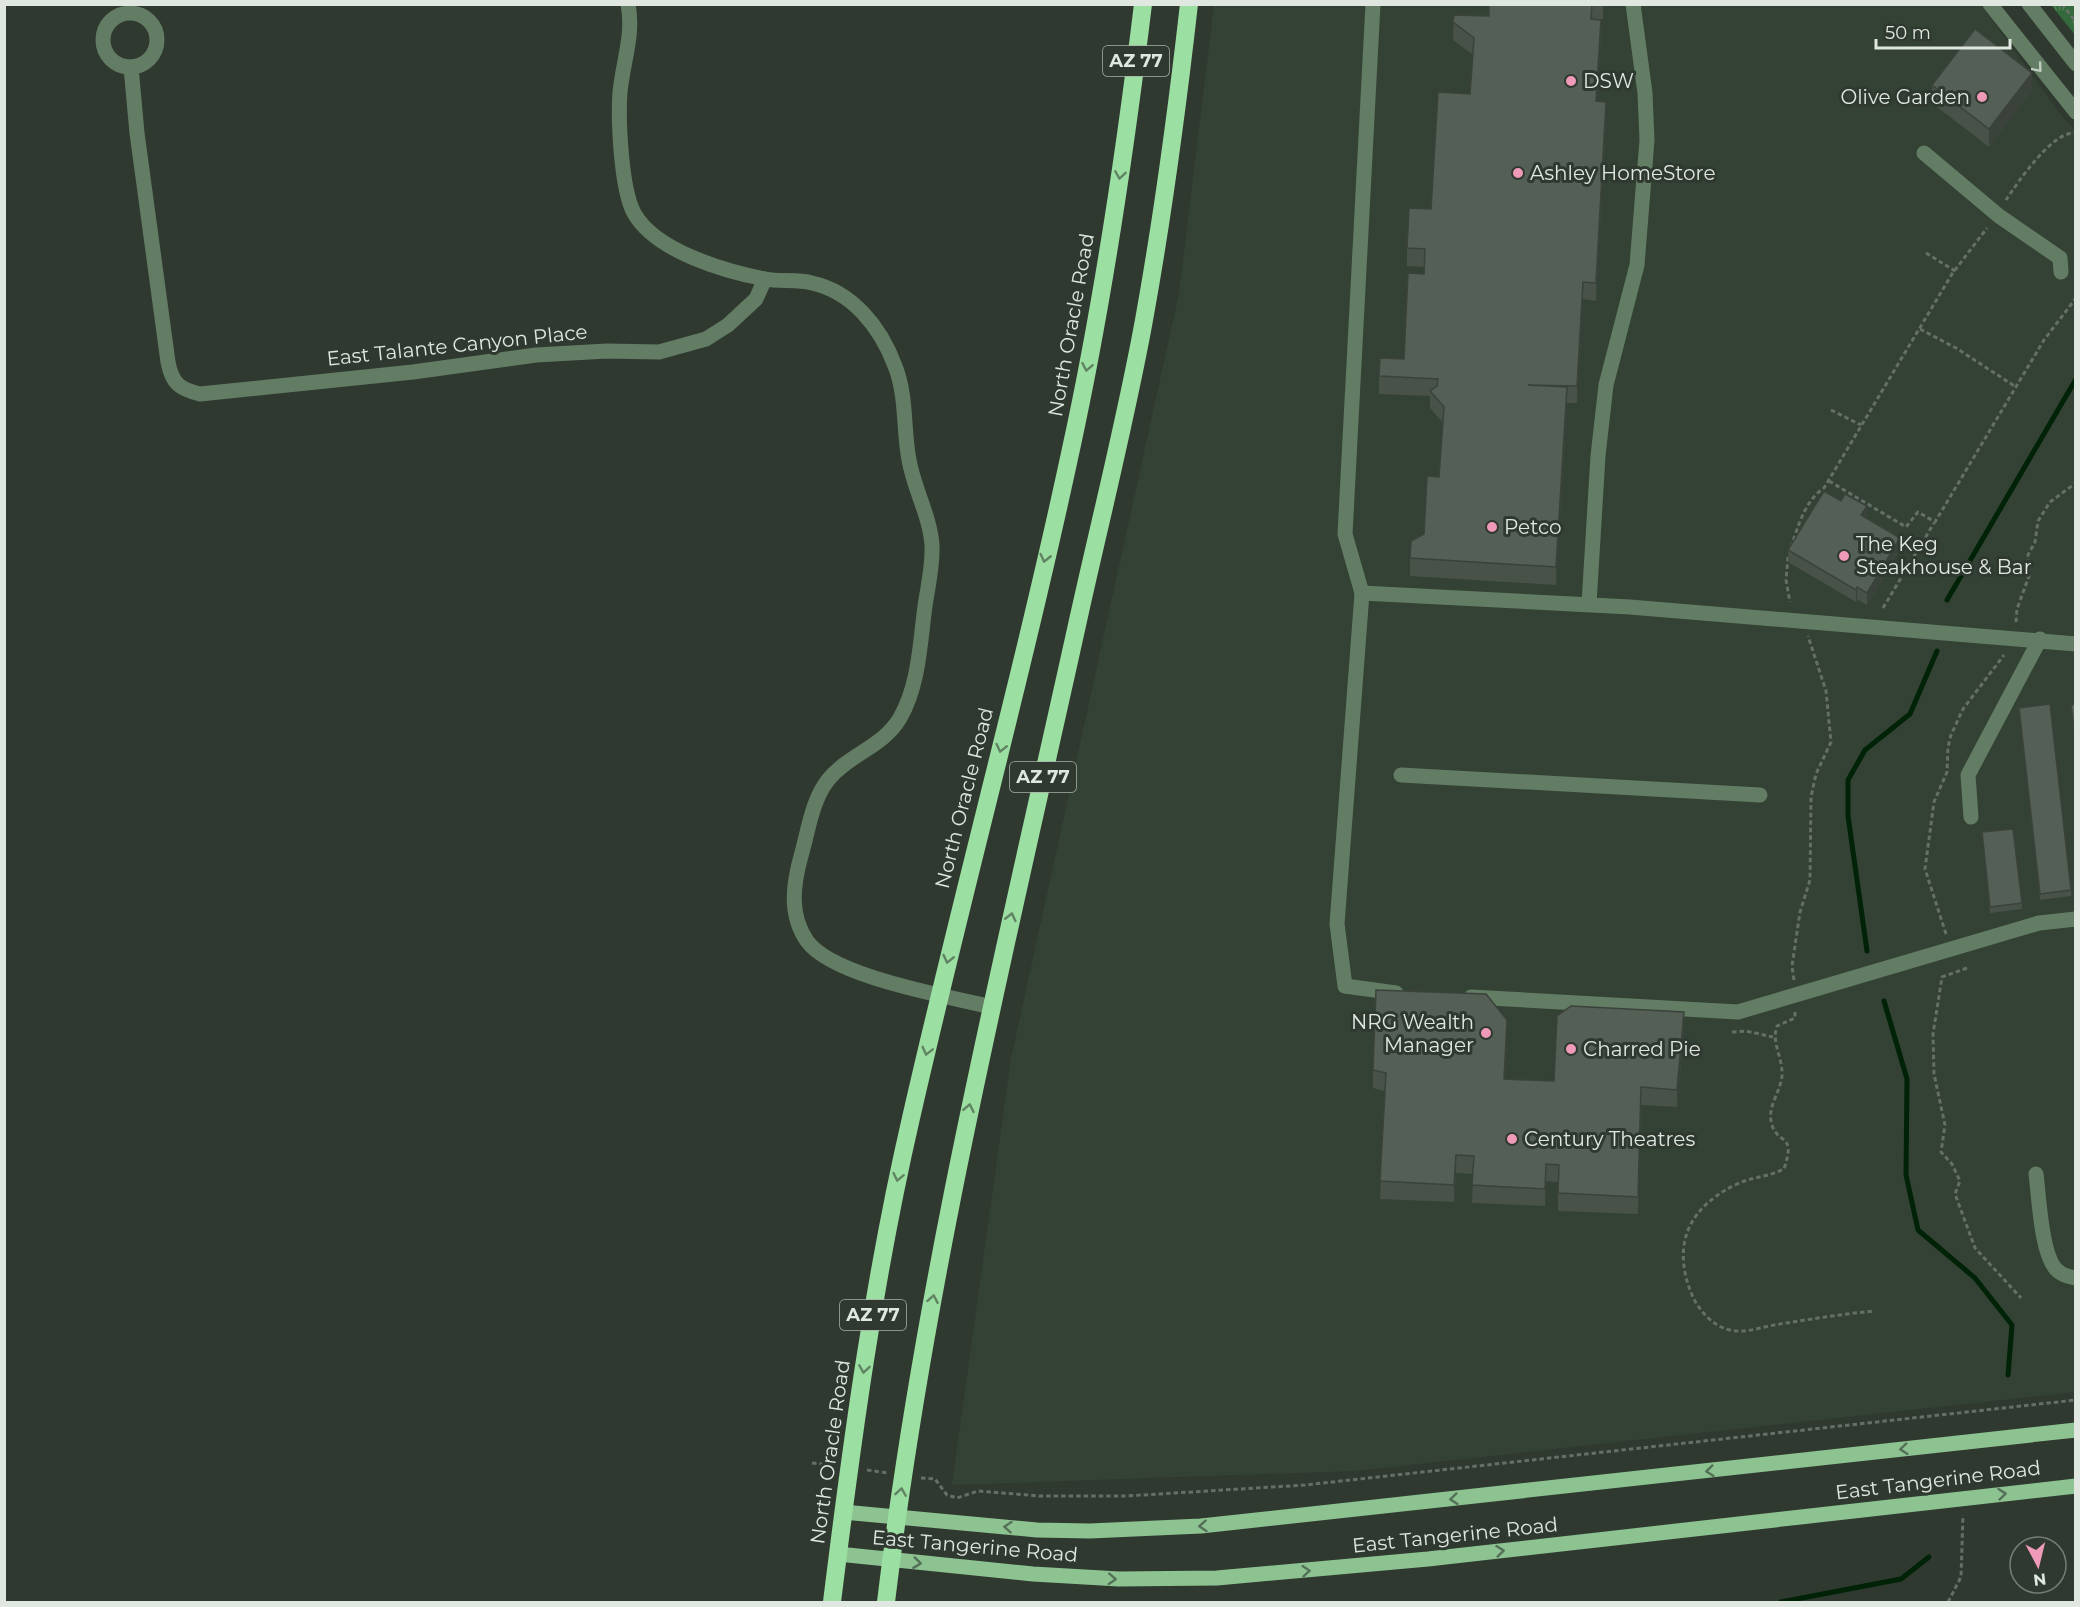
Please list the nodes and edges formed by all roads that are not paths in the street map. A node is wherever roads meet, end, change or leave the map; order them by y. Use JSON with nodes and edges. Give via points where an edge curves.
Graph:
{"nodes":[{"id":1,"x":628,"y":4,"type":"edge"},
{"id":2,"x":1143,"y":4,"type":"edge"},
{"id":3,"x":1189,"y":4,"type":"edge"},
{"id":4,"x":1373,"y":4,"type":"edge"},
{"id":5,"x":1633,"y":4,"type":"edge"},
{"id":6,"x":1990,"y":4,"type":"edge"},
{"id":7,"x":2029,"y":4,"type":"edge"},
{"id":8,"x":2076,"y":64,"type":"edge"},
{"id":9,"x":131,"y":67,"type":"dead end"},
{"id":10,"x":2076,"y":112,"type":"edge"},
{"id":11,"x":1924,"y":153,"type":"dead end"},
{"id":12,"x":2061,"y":272,"type":"dead end"},
{"id":13,"x":765,"y":279,"type":"junction"},
{"id":14,"x":1362,"y":593,"type":"junction"},
{"id":15,"x":1589,"y":604,"type":"junction"},
{"id":16,"x":2040,"y":639,"type":"junction"},
{"id":17,"x":2076,"y":644,"type":"edge"},
{"id":18,"x":1401,"y":775,"type":"dead end"},
{"id":19,"x":1760,"y":795,"type":"dead end"},
{"id":20,"x":1971,"y":817,"type":"dead end"},
{"id":21,"x":2076,"y":919,"type":"edge"},
{"id":22,"x":941,"y":994,"type":"junction"},
{"id":23,"x":1411,"y":994,"type":"edge"},
{"id":24,"x":1453,"y":996,"type":"edge"},
{"id":25,"x":990,"y":1007,"type":"junction"},
{"id":26,"x":2036,"y":1174,"type":"dead end"},
{"id":27,"x":2076,"y":1278,"type":"edge"},
{"id":28,"x":2076,"y":1430,"type":"edge"},
{"id":29,"x":2076,"y":1486,"type":"edge"},
{"id":30,"x":843,"y":1512,"type":"junction"},
{"id":31,"x":897,"y":1516,"type":"junction"},
{"id":32,"x":838,"y":1554,"type":"junction"},
{"id":33,"x":891,"y":1560,"type":"junction"},
{"id":34,"x":832,"y":1602,"type":"edge"},
{"id":35,"x":886,"y":1602,"type":"edge"}],
"edges":[{"from":1,"to":13,"type":"street","via":[[631,32],[619,113],[632,209],[640,222],[666,244],[705,261]]},
{"from":2,"to":22,"type":"highway","name":"North Oracle Road","number":"AZ 77","one_way":true,"via":[[1099,305],[1071,449]]},
{"from":25,"to":3,"type":"highway","number":"AZ 77","one_way":true,"via":[[1142,332],[1177,110]]},
{"from":4,"to":14,"type":"street","via":[[1345,534]]},
{"from":5,"to":15,"type":"street","via":[[1645,93],[1646,151],[1637,264],[1606,385]]},
{"from":6,"to":10,"type":"street","one_way":true},
{"from":7,"to":8,"type":"street"},
{"from":9,"to":13,"type":"street","name":"East Talante Canyon Place","via":[[168,362],[171,379],[184,390],[200,394],[536,355],[659,352],[706,339],[728,325],[756,299]]},
{"from":11,"to":12,"type":"street","via":[[1996,213],[2060,258]]},
{"from":13,"to":22,"type":"street","via":[[810,282],[834,290],[853,304],[882,336],[897,369],[909,460],[932,546],[909,699],[890,733],[839,768],[821,790],[800,862],[793,895],[795,912],[809,944],[845,967]]},
{"from":14,"to":15,"type":"street"},
{"from":14,"to":23,"type":"street","via":[[1336,924],[1345,986]]},
{"from":15,"to":16,"type":"street"},
{"from":16,"to":17,"type":"street"},
{"from":16,"to":20,"type":"street","via":[[1968,775]]},
{"from":18,"to":19,"type":"street"},
{"from":21,"to":24,"type":"street","via":[[2039,923],[1738,1012]]},
{"from":22,"to":25,"type":"street"},
{"from":22,"to":30,"type":"highway","name":"North Oracle Road","number":"AZ 77","one_way":true,"via":[[897,1185]]},
{"from":31,"to":25,"type":"highway","number":"AZ 77","one_way":true,"via":[[946,1226]]},
{"from":26,"to":27,"type":"street","via":[[2051,1263],[2057,1271]]},
{"from":28,"to":31,"type":"main road","name":"East Tangerine Road","one_way":true,"via":[[1201,1526],[1037,1530]]},
{"from":33,"to":29,"type":"main road","name":"East Tangerine Road","one_way":true,"via":[[1119,1579],[1217,1578],[1428,1559]]},
{"from":30,"to":31,"type":"main road","name":"East Tangerine Road"},
{"from":30,"to":32,"type":"highway","name":"North Oracle Road","number":"AZ 77"},
{"from":31,"to":33,"type":"highway","number":"AZ 77"},
{"from":32,"to":33,"type":"main road","name":"East Tangerine Road"},
{"from":32,"to":34,"type":"highway","name":"North Oracle Road","number":"AZ 77"},
{"from":33,"to":35,"type":"highway","number":"AZ 77"}]}
